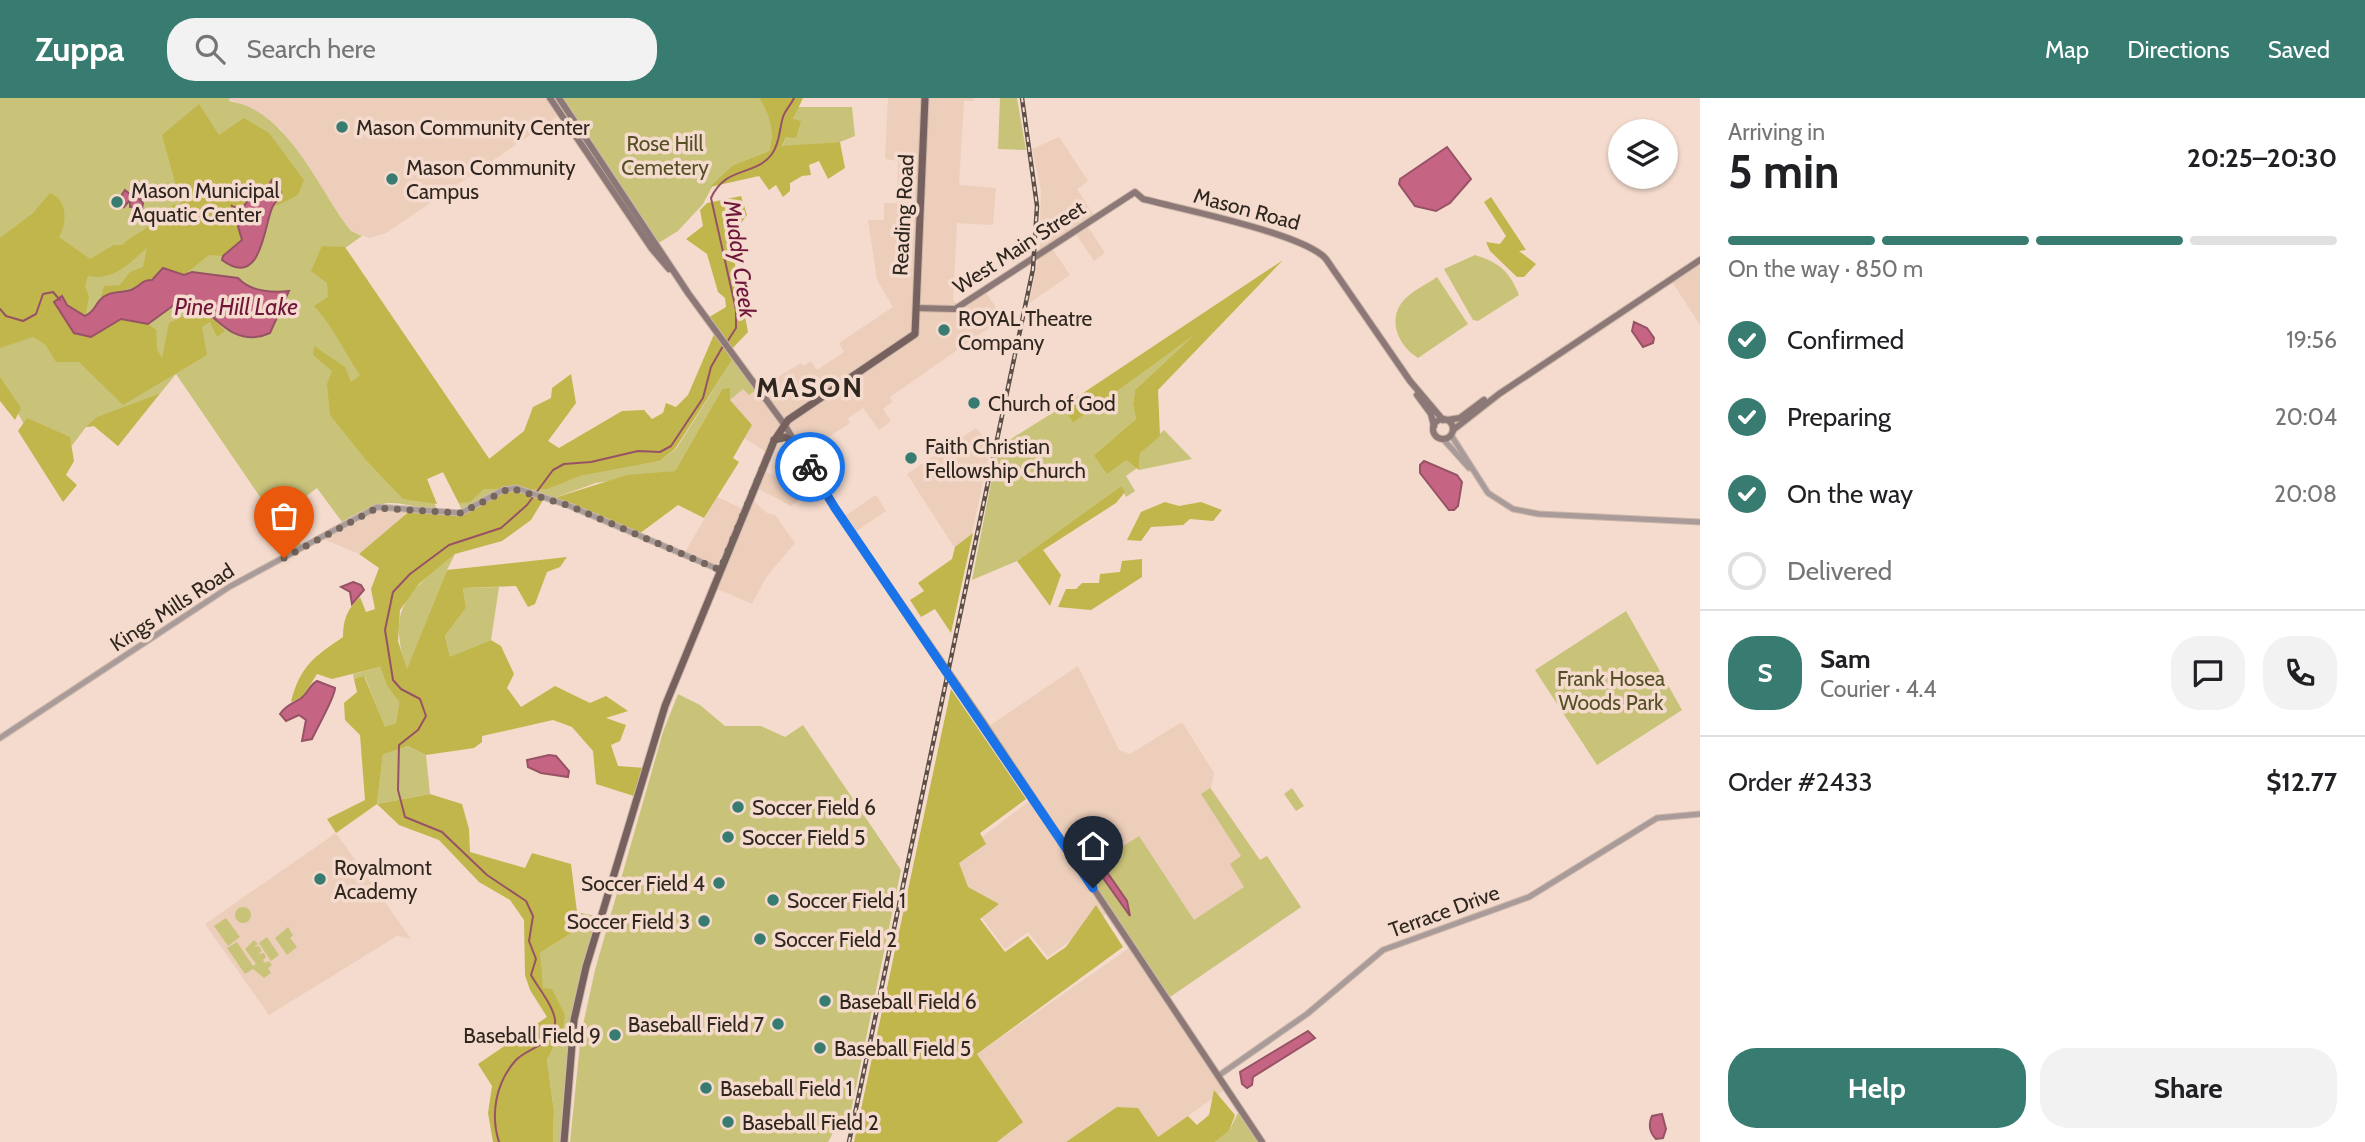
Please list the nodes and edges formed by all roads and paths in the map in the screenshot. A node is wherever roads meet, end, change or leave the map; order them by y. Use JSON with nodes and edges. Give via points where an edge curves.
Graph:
{"nodes":[{"id":1,"x":550,"y":98,"type":"edge"},
{"id":2,"x":559,"y":98,"type":"edge"},
{"id":3,"x":925,"y":98,"type":"edge"},
{"id":4,"x":1135,"y":192,"type":"joint"},
{"id":5,"x":1700,"y":261,"type":"edge"},
{"id":6,"x":675,"y":275,"type":"junction"},
{"id":7,"x":916,"y":308,"type":"junction"},
{"id":8,"x":1410,"y":380,"type":"junction"},
{"id":9,"x":1499,"y":394,"type":"junction"},
{"id":10,"x":1445,"y":420,"type":"junction"},
{"id":11,"x":783,"y":424,"type":"junction"},
{"id":12,"x":1434,"y":426,"type":"junction"},
{"id":13,"x":1452,"y":433,"type":"junction"},
{"id":14,"x":1443,"y":439,"type":"junction"},
{"id":15,"x":774,"y":441,"type":"junction"},
{"id":16,"x":795,"y":443,"type":"junction"},
{"id":17,"x":1473,"y":472,"type":"junction"},
{"id":18,"x":1700,"y":522,"type":"edge"},
{"id":19,"x":720,"y":570,"type":"junction"},
{"id":20,"x":0,"y":738,"type":"edge"},
{"id":21,"x":1700,"y":814,"type":"edge"},
{"id":22,"x":1218,"y":1076,"type":"junction"},
{"id":23,"x":564,"y":1142,"type":"edge"},
{"id":24,"x":1262,"y":1142,"type":"edge"}],
"edges":[{"from":1,"to":6,"type":"main road","via":[[652,249]]},
{"from":2,"to":6,"type":"main road"},
{"from":3,"to":7,"type":"main road","name":"Reading Road"},
{"from":4,"to":7,"type":"main road","name":"West Main Street","via":[[955,309]]},
{"from":4,"to":8,"type":"main road","name":"Mason Road","via":[[1143,199],[1315,248]]},
{"from":5,"to":9,"type":"main road"},
{"from":6,"to":11,"type":"main road"},
{"from":7,"to":11,"type":"main road","name":"Reading Road","via":[[915,334]]},
{"from":8,"to":10,"type":"main road","name":"Mason Road"},
{"from":8,"to":12,"type":"main road","name":"Mason Road"},
{"from":9,"to":10,"type":"main road","via":[[1460,418]]},
{"from":9,"to":13,"type":"main road"},
{"from":10,"to":12,"type":"main road"},
{"from":10,"to":13,"type":"main road","name":"Mason Road"},
{"from":11,"to":15,"type":"main road"},
{"from":11,"to":16,"type":"main road"},
{"from":12,"to":14,"type":"main road","name":"Mason Road","via":[[1436,436]]},
{"from":13,"to":14,"type":"main road"},
{"from":13,"to":17,"type":"street"},
{"from":14,"to":17,"type":"street"},
{"from":15,"to":16,"type":"main road","via":[[785,437]]},
{"from":15,"to":19,"type":"main road"},
{"from":16,"to":22,"type":"main road"},
{"from":17,"to":18,"type":"street","via":[[1492,497],[1527,513]]},
{"from":19,"to":20,"type":"street","name":"Kings Mills Road","via":[[523,489],[506,489],[461,513],[391,506],[370,510],[229,587]]},
{"from":19,"to":23,"type":"main road","via":[[657,730],[580,987],[571,1040]]},
{"from":21,"to":22,"type":"street","name":"Terrace Drive","via":[[1657,818],[1529,897],[1383,950],[1295,1023]]},
{"from":22,"to":24,"type":"main road"}]}
